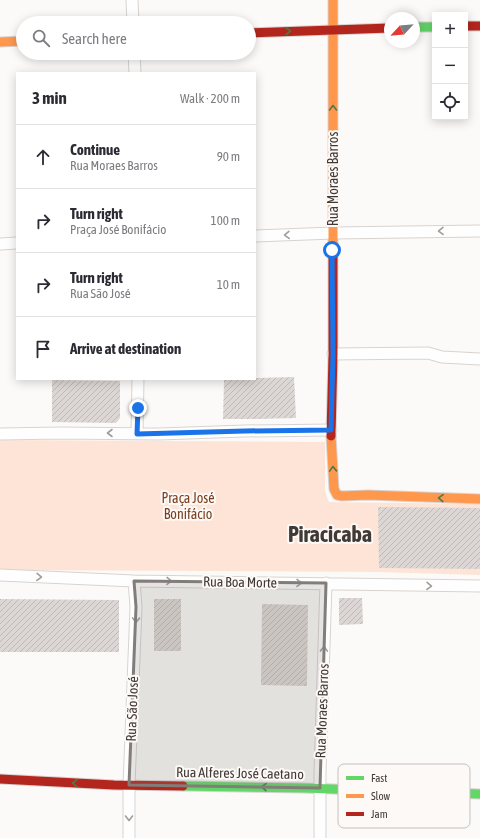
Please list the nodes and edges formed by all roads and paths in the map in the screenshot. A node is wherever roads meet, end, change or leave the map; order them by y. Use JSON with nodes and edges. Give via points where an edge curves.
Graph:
{"nodes":[{"id":1,"x":132,"y":0,"type":"edge"},
{"id":2,"x":333,"y":0,"type":"edge"},
{"id":3,"x":133,"y":16,"type":"edge"},
{"id":4,"x":468,"y":26,"type":"edge"},
{"id":5,"x":480,"y":26,"type":"edge"},
{"id":6,"x":420,"y":27,"type":"edge"},
{"id":7,"x":432,"y":27,"type":"edge"},
{"id":8,"x":384,"y":28,"type":"edge"},
{"id":9,"x":333,"y":29,"type":"junction"},
{"id":10,"x":256,"y":33,"type":"edge"},
{"id":11,"x":16,"y":41,"type":"edge"},
{"id":12,"x":0,"y":42,"type":"edge"},
{"id":13,"x":134,"y":60,"type":"edge"},
{"id":14,"x":135,"y":72,"type":"edge"},
{"id":15,"x":480,"y":231,"type":"edge"},
{"id":16,"x":333,"y":233,"type":"junction"},
{"id":17,"x":256,"y":236,"type":"edge"},
{"id":18,"x":16,"y":243,"type":"edge"},
{"id":19,"x":0,"y":244,"type":"edge"},
{"id":20,"x":333,"y":354,"type":"junction"},
{"id":21,"x":480,"y":359,"type":"edge"},
{"id":22,"x":138,"y":380,"type":"edge"},
{"id":23,"x":331,"y":430,"type":"junction"},
{"id":24,"x":0,"y":434,"type":"edge"},
{"id":25,"x":137,"y":434,"type":"junction"},
{"id":26,"x":480,"y":499,"type":"edge"},
{"id":27,"x":0,"y":575,"type":"edge"},
{"id":28,"x":134,"y":581,"type":"junction"},
{"id":29,"x":326,"y":584,"type":"junction"},
{"id":30,"x":480,"y":586,"type":"edge"},
{"id":31,"x":0,"y":780,"type":"edge"},
{"id":32,"x":129,"y":785,"type":"junction"},
{"id":33,"x":320,"y":788,"type":"junction"},
{"id":34,"x":338,"y":789,"type":"edge"},
{"id":35,"x":470,"y":794,"type":"edge"},
{"id":36,"x":480,"y":794,"type":"edge"},
{"id":37,"x":129,"y":838,"type":"edge"},
{"id":38,"x":320,"y":838,"type":"edge"}],
"edges":[{"from":1,"to":3,"type":"street"},
{"from":2,"to":9,"type":"street","name":"Rua Moraes Barros"},
{"from":4,"to":5,"type":"street"},
{"from":6,"to":7,"type":"street"},
{"from":8,"to":9,"type":"street"},
{"from":10,"to":9,"type":"street","one_way":true},
{"from":16,"to":9,"type":"street","name":"Rua Moraes Barros","one_way":true},
{"from":11,"to":12,"type":"street"},
{"from":13,"to":14,"type":"street"},
{"from":15,"to":16,"type":"street","one_way":true},
{"from":16,"to":17,"type":"street","one_way":true},
{"from":16,"to":20,"type":"street","name":"Rua Moraes Barros"},
{"from":18,"to":19,"type":"street"},
{"from":20,"to":21,"type":"street","via":[[428,353],[442,357]]},
{"from":20,"to":23,"type":"street","name":"Rua Moraes Barros"},
{"from":22,"to":25,"type":"street"},
{"from":23,"to":25,"type":"street"},
{"from":26,"to":23,"type":"street","name":"Rua Moraes Barros","one_way":true,"via":[[337,495],[334,489]]},
{"from":25,"to":24,"type":"street","one_way":true},
{"from":27,"to":28,"type":"street","name":"Rua Boa Morte","one_way":true},
{"from":28,"to":29,"type":"street","name":"Rua Boa Morte","one_way":true},
{"from":28,"to":32,"type":"street","name":"Rua São José","one_way":true,"via":[[136,607]]},
{"from":29,"to":30,"type":"street","name":"Rua Boa Morte","one_way":true},
{"from":33,"to":29,"type":"street","name":"Rua Moraes Barros","one_way":true},
{"from":32,"to":31,"type":"street","name":"Rua Alferes José Caetano","one_way":true},
{"from":33,"to":32,"type":"street","name":"Rua Alferes José Caetano","one_way":true},
{"from":32,"to":37,"type":"street","name":"Rua São José","one_way":true},
{"from":33,"to":34,"type":"street","name":"Rua Alferes José Caetano"},
{"from":33,"to":38,"type":"street","name":"Rua Moraes Barros"},
{"from":35,"to":36,"type":"street","name":"Rua Alferes José Caetano"}]}
